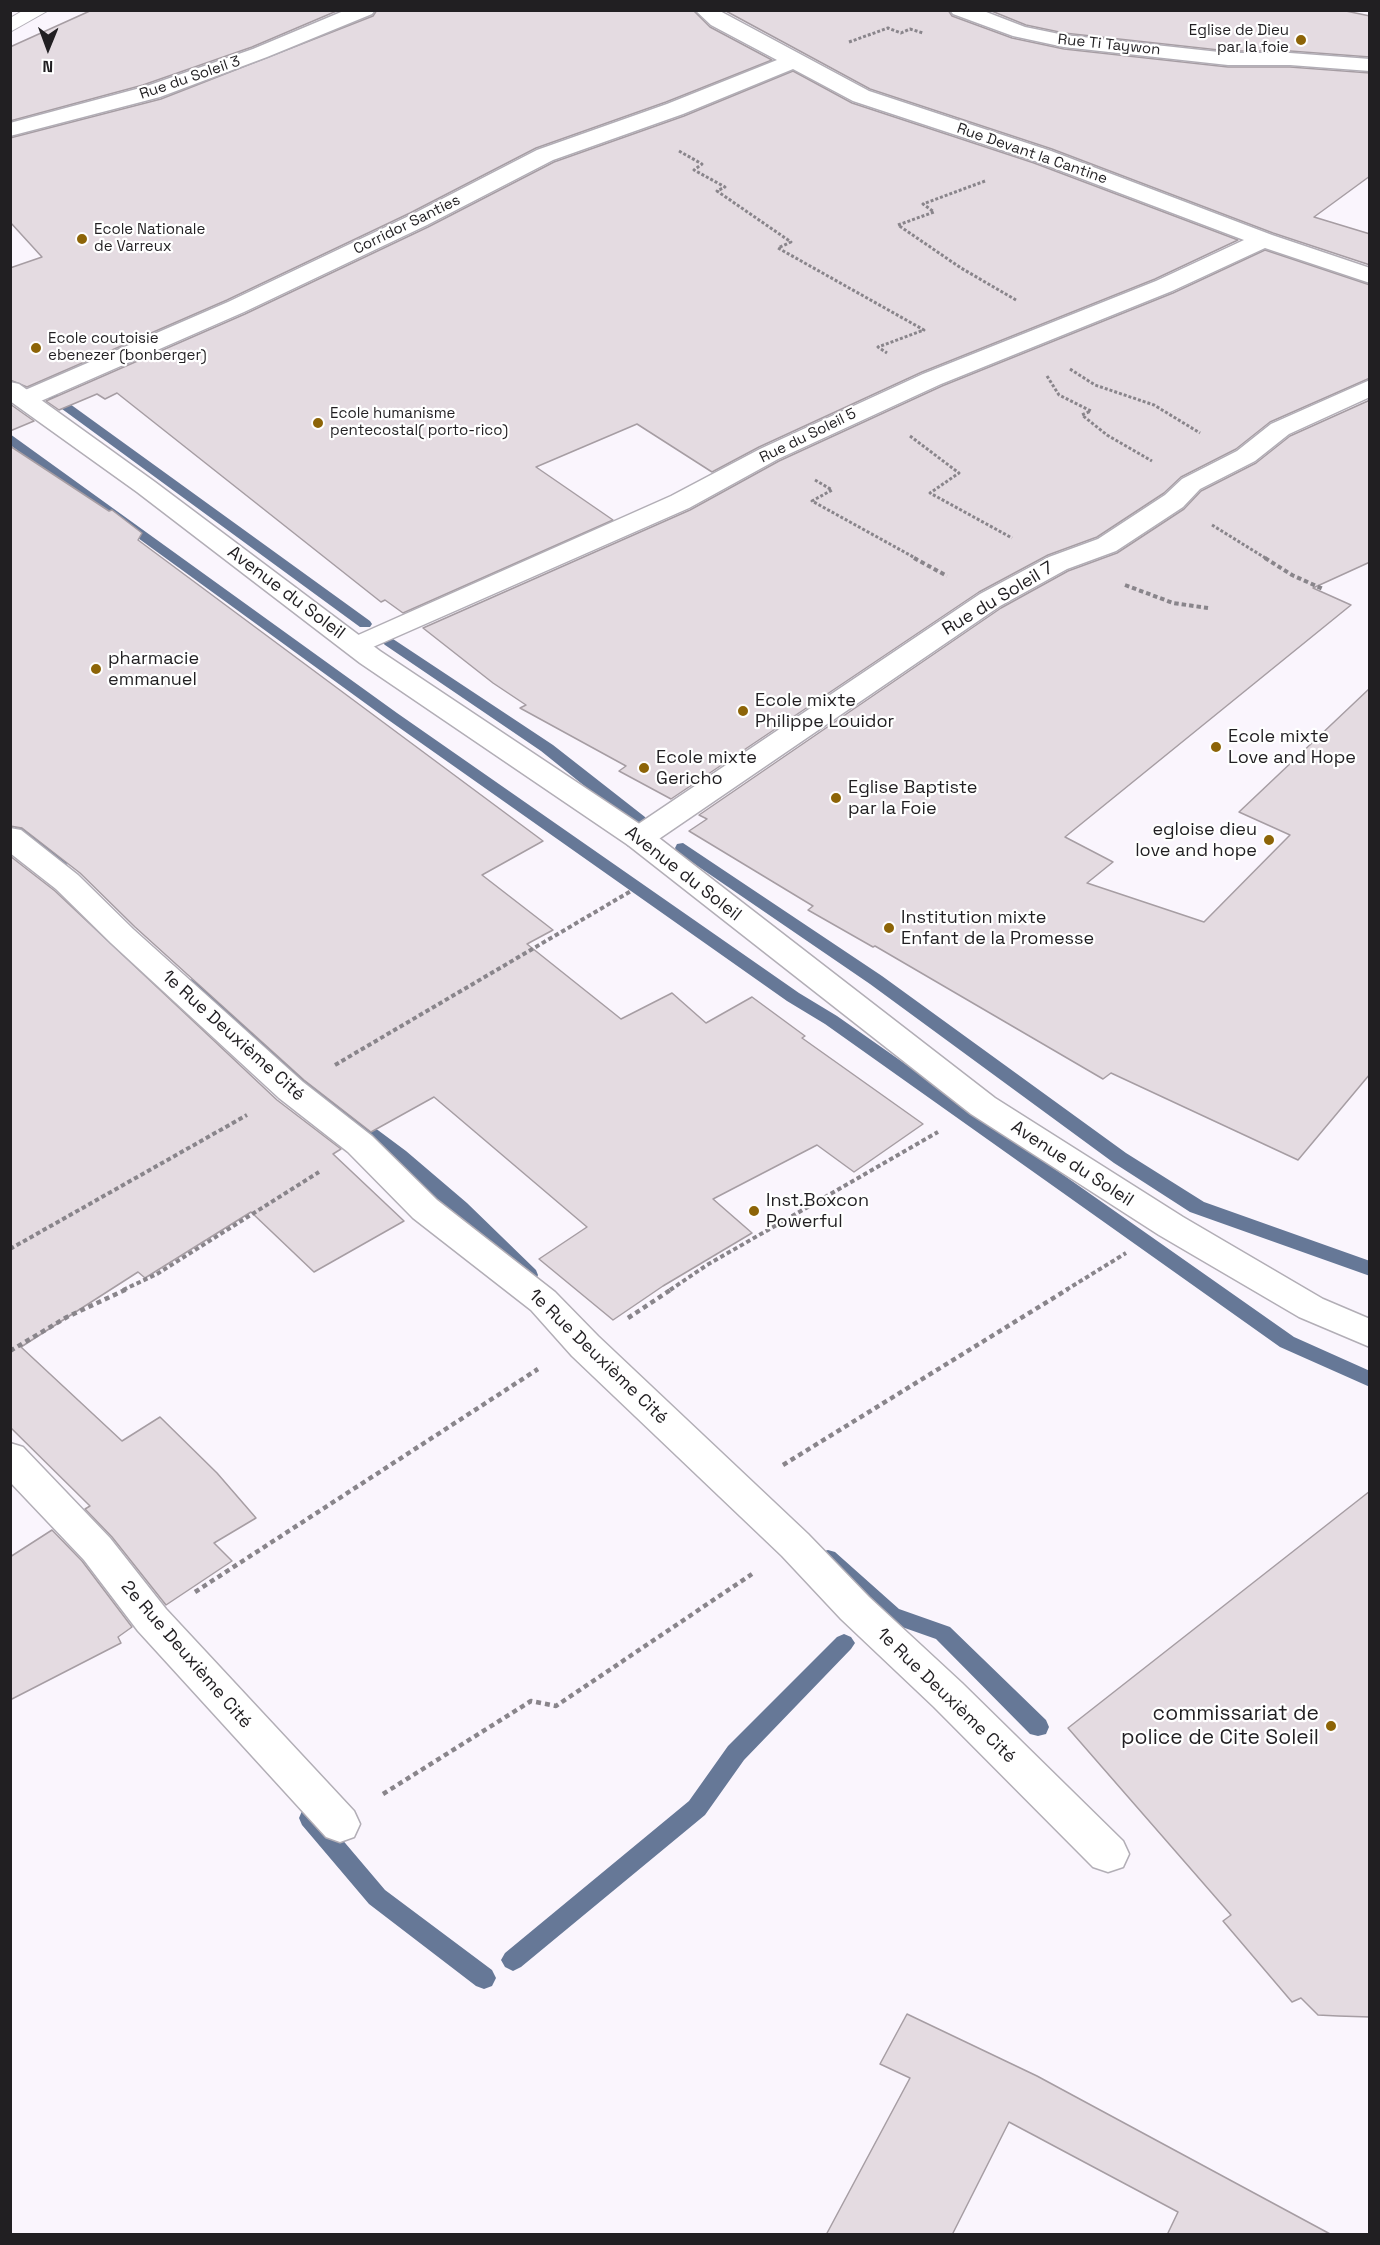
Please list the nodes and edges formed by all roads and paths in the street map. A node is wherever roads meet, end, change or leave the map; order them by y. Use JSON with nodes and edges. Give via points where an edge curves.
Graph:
{"nodes":[{"id":1,"x":40,"y":10,"type":"edge"},
{"id":2,"x":365,"y":10,"type":"edge"},
{"id":3,"x":705,"y":10,"type":"edge"},
{"id":4,"x":967,"y":14,"type":"edge"},
{"id":5,"x":10,"y":26,"type":"edge"},
{"id":6,"x":794,"y":61,"type":"junction"},
{"id":7,"x":1370,"y":65,"type":"edge"},
{"id":8,"x":635,"y":123,"type":"junction"},
{"id":9,"x":10,"y":130,"type":"edge"},
{"id":10,"x":1043,"y":156,"type":"junction"},
{"id":11,"x":1264,"y":240,"type":"junction"},
{"id":12,"x":1370,"y":276,"type":"edge"},
{"id":13,"x":1063,"y":327,"type":"junction"},
{"id":14,"x":1030,"y":339,"type":"junction"},
{"id":15,"x":999,"y":350,"type":"junction"},
{"id":16,"x":932,"y":379,"type":"junction"},
{"id":17,"x":1370,"y":387,"type":"edge"},
{"id":18,"x":18,"y":394,"type":"edge"},
{"id":19,"x":867,"y":408,"type":"junction"},
{"id":20,"x":769,"y":454,"type":"junction"},
{"id":21,"x":1246,"y":456,"type":"junction"},
{"id":22,"x":1182,"y":493,"type":"junction"},
{"id":23,"x":1061,"y":562,"type":"junction"},
{"id":24,"x":1323,"y":589,"type":"dead end"},
{"id":25,"x":990,"y":600,"type":"junction"},
{"id":26,"x":1208,"y":608,"type":"dead end"},
{"id":27,"x":357,"y":646,"type":"junction"},
{"id":28,"x":10,"y":837,"type":"edge"},
{"id":29,"x":639,"y":838,"type":"junction"},
{"id":30,"x":673,"y":866,"type":"junction"},
{"id":31,"x":291,"y":1090,"type":"junction"},
{"id":32,"x":360,"y":1144,"type":"junction"},
{"id":33,"x":1171,"y":1227,"type":"junction"},
{"id":34,"x":10,"y":1249,"type":"edge"},
{"id":35,"x":1370,"y":1334,"type":"edge"},
{"id":36,"x":10,"y":1351,"type":"edge"},
{"id":37,"x":10,"y":1457,"type":"edge"},
{"id":38,"x":742,"y":1494,"type":"junction"},
{"id":39,"x":795,"y":1545,"type":"junction"},
{"id":40,"x":340,"y":1824,"type":"joint"},
{"id":41,"x":1108,"y":1854,"type":"dead end"}],
"edges":[{"from":1,"to":5,"type":"lane"},
{"from":2,"to":9,"type":"street","name":"Rue du Soleil 3","via":[[152,92]]},
{"from":3,"to":6,"type":"street","name":"Rue Devant la Cantine","via":[[718,21]]},
{"from":4,"to":6,"type":"path","via":[[936,36],[888,28]]},
{"from":4,"to":7,"type":"street","name":"Rue Ti Taywon","via":[[1020,32],[1064,41],[1228,59]]},
{"from":6,"to":8,"type":"street","name":"Corridor Santies"},
{"from":6,"to":10,"type":"street","name":"Rue Devant la Cantine","via":[[861,96]]},
{"from":8,"to":16,"type":"path","via":[[702,165],[694,170],[725,187],[717,191],[791,242],[778,248],[924,330],[878,347]]},
{"from":8,"to":18,"type":"street","name":"Corridor Santies","via":[[545,155],[236,307]]},
{"from":10,"to":11,"type":"street","name":"Rue Devant la Cantine"},
{"from":10,"to":13,"type":"path","via":[[924,204],[934,212],[898,225],[961,268]]},
{"from":11,"to":12,"type":"street","name":"Rue Devant la Cantine"},
{"from":11,"to":13,"type":"street","name":"Rue du Soleil 5"},
{"from":13,"to":14,"type":"street","name":"Rue du Soleil 5"},
{"from":14,"to":15,"type":"street","name":"Rue du Soleil 5"},
{"from":14,"to":21,"type":"path","via":[[1095,385],[1154,405]]},
{"from":15,"to":16,"type":"street","name":"Rue du Soleil 5"},
{"from":15,"to":22,"type":"path","via":[[1046,376],[1059,395],[1091,411],[1082,415]]},
{"from":16,"to":19,"type":"street","name":"Rue du Soleil 5"},
{"from":17,"to":21,"type":"street","name":"Rue du Soleil 7","via":[[1280,429]]},
{"from":18,"to":27,"type":"street","name":"Avenue du Soleil"},
{"from":19,"to":20,"type":"street","name":"Rue du Soleil 5"},
{"from":19,"to":23,"type":"path","via":[[959,473],[930,492]]},
{"from":20,"to":25,"type":"path","via":[[832,490],[812,501]]},
{"from":20,"to":27,"type":"street","name":"Rue du Soleil 5","via":[[680,502]]},
{"from":21,"to":22,"type":"street","name":"Rue du Soleil 7"},
{"from":22,"to":23,"type":"street","name":"Rue du Soleil 7","via":[[1107,545]]},
{"from":22,"to":24,"type":"path","via":[[1292,575]]},
{"from":23,"to":25,"type":"street","name":"Rue du Soleil 7"},
{"from":23,"to":26,"type":"path","via":[[1173,603]]},
{"from":25,"to":29,"type":"street","name":"Rue du Soleil 7"},
{"from":27,"to":29,"type":"street","name":"Avenue du Soleil"},
{"from":28,"to":31,"type":"street","name":"1e Rue Deuxième Cité","via":[[67,882]]},
{"from":29,"to":30,"type":"street","name":"Avenue du Soleil"},
{"from":30,"to":31,"type":"path"},
{"from":30,"to":33,"type":"street","name":"Avenue du Soleil","via":[[983,1106]]},
{"from":31,"to":32,"type":"street","name":"1e Rue Deuxième Cité"},
{"from":31,"to":34,"type":"path"},
{"from":32,"to":36,"type":"path","via":[[156,1274],[68,1317]]},
{"from":32,"to":38,"type":"street","name":"1e Rue Deuxième Cité","via":[[425,1209],[543,1300],[585,1346]]},
{"from":33,"to":35,"type":"street","name":"Avenue du Soleil","via":[[1311,1308]]},
{"from":33,"to":38,"type":"path","via":[[876,1406]]},
{"from":37,"to":40,"type":"street","name":"2e Rue Deuxième Cité","via":[[97,1549],[152,1620]]},
{"from":38,"to":39,"type":"street","name":"1e Rue Deuxième Cité"},
{"from":39,"to":40,"type":"path","via":[[556,1706],[531,1701]]},
{"from":39,"to":41,"type":"street","name":"1e Rue Deuxième Cité"}]}
